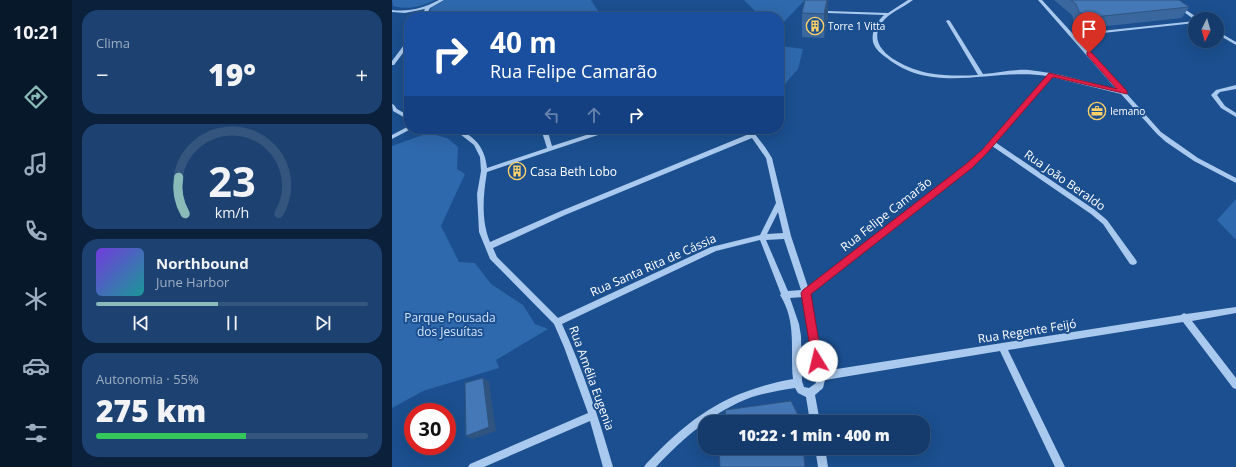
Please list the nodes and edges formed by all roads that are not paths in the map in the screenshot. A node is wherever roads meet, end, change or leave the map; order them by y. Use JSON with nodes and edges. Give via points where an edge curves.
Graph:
{"nodes":[{"id":1,"x":442,"y":0,"type":"edge"},
{"id":2,"x":910,"y":0,"type":"edge"},
{"id":3,"x":1040,"y":0,"type":"edge"},
{"id":4,"x":1168,"y":0,"type":"edge"},
{"id":5,"x":428,"y":6,"type":"junction"},
{"id":6,"x":392,"y":11,"type":"edge"},
{"id":7,"x":403,"y":12,"type":"joint"},
{"id":8,"x":425,"y":12,"type":"edge"},
{"id":9,"x":828,"y":12,"type":"edge"},
{"id":10,"x":1188,"y":13,"type":"edge"},
{"id":11,"x":889,"y":14,"type":"junction"},
{"id":12,"x":948,"y":21,"type":"dead end"},
{"id":13,"x":1188,"y":23,"type":"edge"},
{"id":14,"x":1073,"y":35,"type":"junction"},
{"id":15,"x":1224,"y":36,"type":"edge"},
{"id":16,"x":1236,"y":44,"type":"edge"},
{"id":17,"x":404,"y":48,"type":"edge"},
{"id":18,"x":404,"y":54,"type":"edge"},
{"id":19,"x":399,"y":55,"type":"junction"},
{"id":20,"x":392,"y":64,"type":"edge"},
{"id":21,"x":1051,"y":75,"type":"junction"},
{"id":22,"x":981,"y":76,"type":"junction"},
{"id":23,"x":1236,"y":87,"type":"edge"},
{"id":24,"x":1124,"y":93,"type":"junction"},
{"id":25,"x":392,"y":106,"type":"edge"},
{"id":26,"x":404,"y":115,"type":"edge"},
{"id":27,"x":1236,"y":115,"type":"edge"},
{"id":28,"x":404,"y":131,"type":"edge"},
{"id":29,"x":463,"y":134,"type":"edge"},
{"id":30,"x":545,"y":134,"type":"edge"},
{"id":31,"x":596,"y":134,"type":"edge"},
{"id":32,"x":753,"y":136,"type":"joint"},
{"id":33,"x":392,"y":137,"type":"edge"},
{"id":34,"x":992,"y":142,"type":"junction"},
{"id":35,"x":550,"y":150,"type":"junction"},
{"id":36,"x":484,"y":171,"type":"junction"},
{"id":37,"x":1236,"y":181,"type":"edge"},
{"id":38,"x":779,"y":204,"type":"junction"},
{"id":39,"x":787,"y":236,"type":"junction"},
{"id":40,"x":762,"y":237,"type":"junction"},
{"id":41,"x":489,"y":246,"type":"junction"},
{"id":42,"x":1133,"y":262,"type":"dead end"},
{"id":43,"x":806,"y":293,"type":"junction"},
{"id":44,"x":784,"y":295,"type":"junction"},
{"id":45,"x":1236,"y":310,"type":"edge"},
{"id":46,"x":1184,"y":317,"type":"junction"},
{"id":47,"x":557,"y":322,"type":"junction"},
{"id":48,"x":1002,"y":347,"type":"junction"},
{"id":49,"x":821,"y":376,"type":"junction"},
{"id":50,"x":797,"y":383,"type":"junction"},
{"id":51,"x":1236,"y":385,"type":"edge"},
{"id":52,"x":810,"y":393,"type":"junction"},
{"id":53,"x":593,"y":415,"type":"junction"},
{"id":54,"x":814,"y":415,"type":"edge"},
{"id":55,"x":821,"y":455,"type":"edge"},
{"id":56,"x":473,"y":467,"type":"edge"},
{"id":57,"x":608,"y":467,"type":"edge"},
{"id":58,"x":649,"y":467,"type":"edge"},
{"id":59,"x":823,"y":467,"type":"edge"},
{"id":60,"x":1060,"y":467,"type":"edge"}],
"edges":[{"from":1,"to":5,"type":"street"},
{"from":2,"to":11,"type":"street"},
{"from":3,"to":14,"type":"street"},
{"from":4,"to":10,"type":"street"},
{"from":5,"to":7,"type":"street"},
{"from":5,"to":8,"type":"street"},
{"from":6,"to":7,"type":"street"},
{"from":9,"to":11,"type":"street"},
{"from":11,"to":22,"type":"street","via":[[877,25],[875,41],[891,60],[932,76]]},
{"from":12,"to":22,"type":"street"},
{"from":13,"to":14,"type":"street"},
{"from":14,"to":24,"type":"street"},
{"from":15,"to":16,"type":"street"},
{"from":17,"to":19,"type":"street"},
{"from":18,"to":19,"type":"street"},
{"from":19,"to":20,"type":"street"},
{"from":21,"to":22,"type":"street","via":[[1027,72]]},
{"from":21,"to":24,"type":"street"},
{"from":21,"to":34,"type":"street","name":"Rua Felipe Camarão"},
{"from":23,"to":27,"type":"street","via":[[1218,91],[1214,95],[1223,106]]},
{"from":24,"to":37,"type":"street","via":[[1177,148],[1203,165]]},
{"from":25,"to":26,"type":"street"},
{"from":28,"to":33,"type":"street"},
{"from":29,"to":36,"type":"street","name":"Rua Amélia Eugenia","via":[[476,144],[484,158]]},
{"from":30,"to":35,"type":"street"},
{"from":31,"to":35,"type":"street"},
{"from":32,"to":38,"type":"street","via":[[769,158]]},
{"from":32,"to":41,"type":"street"},
{"from":34,"to":42,"type":"street","name":"Rua João Beraldo","via":[[1094,212],[1105,222]]},
{"from":34,"to":43,"type":"street","name":"Rua Felipe Camarão","via":[[969,166]]},
{"from":35,"to":36,"type":"street"},
{"from":36,"to":41,"type":"street","name":"Rua Amélia Eugenia","via":[[480,194],[482,232]]},
{"from":38,"to":39,"type":"street"},
{"from":38,"to":40,"type":"street"},
{"from":39,"to":40,"type":"street","name":"Rua Santa Rita de Cássia"},
{"from":39,"to":43,"type":"street"},
{"from":40,"to":44,"type":"street"},
{"from":40,"to":47,"type":"street","name":"Rua Santa Rita de Cássia","via":[[714,249]]},
{"from":41,"to":47,"type":"street","name":"Rua Amélia Eugenia","via":[[494,259]]},
{"from":43,"to":44,"type":"street"},
{"from":43,"to":49,"type":"street"},
{"from":44,"to":50,"type":"street","via":[[797,333]]},
{"from":45,"to":46,"type":"street","name":"Rua Regente Feijó"},
{"from":46,"to":48,"type":"street","name":"Rua Regente Feijó"},
{"from":46,"to":51,"type":"street"},
{"from":47,"to":53,"type":"street","name":"Rua Amélia Eugenia"},
{"from":48,"to":49,"type":"street","name":"Rua Regente Feijó"},
{"from":48,"to":60,"type":"street"},
{"from":49,"to":52,"type":"street","via":[[820,385]]},
{"from":50,"to":52,"type":"street","via":[[800,389]]},
{"from":50,"to":58,"type":"street","via":[[767,389],[721,405],[677,437]]},
{"from":52,"to":54,"type":"street"},
{"from":53,"to":56,"type":"street"},
{"from":53,"to":57,"type":"street","name":"Rua Amélia Eugenia"},
{"from":55,"to":59,"type":"street"}]}
